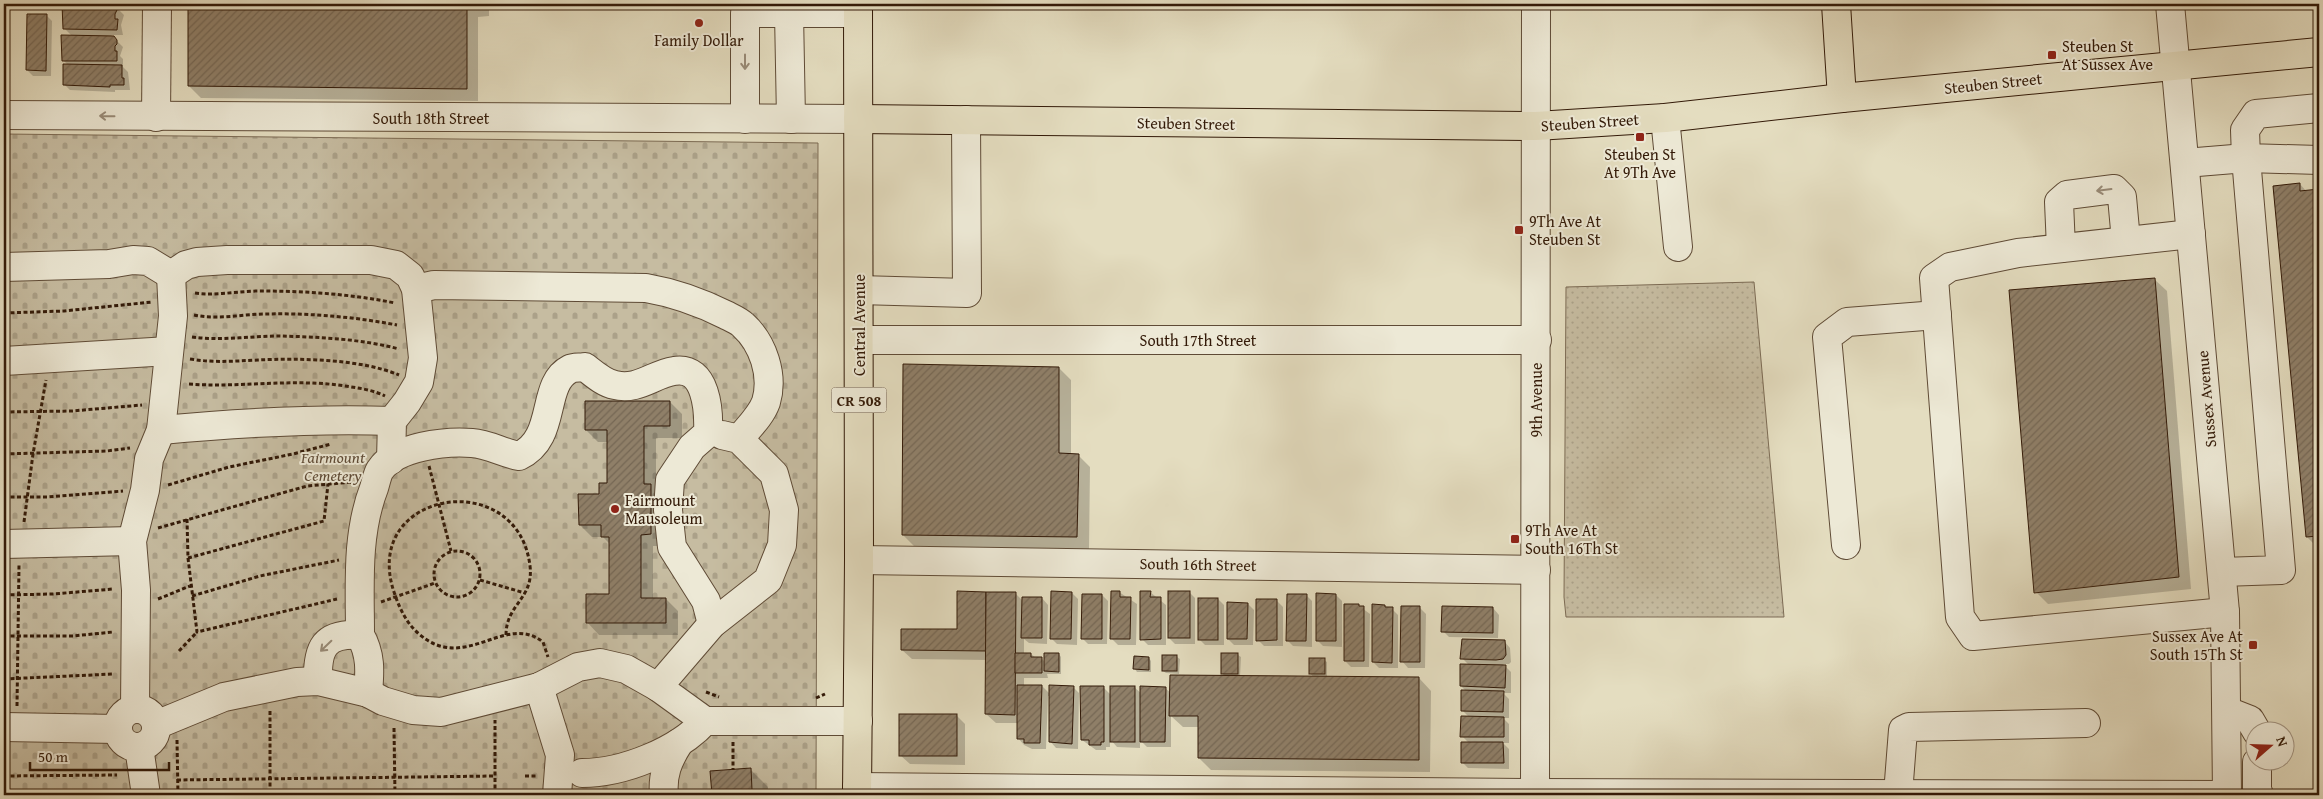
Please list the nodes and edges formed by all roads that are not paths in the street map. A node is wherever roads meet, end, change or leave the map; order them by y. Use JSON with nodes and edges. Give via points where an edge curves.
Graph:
{"nodes":[{"id":1,"x":157,"y":4,"type":"edge"},
{"id":2,"x":1536,"y":4,"type":"edge"},
{"id":3,"x":1836,"y":4,"type":"edge"},
{"id":4,"x":2170,"y":4,"type":"edge"},
{"id":5,"x":858,"y":8,"type":"edge"},
{"id":6,"x":789,"y":13,"type":"junction"},
{"id":7,"x":2319,"y":52,"type":"edge"},
{"id":8,"x":2176,"y":65,"type":"junction"},
{"id":9,"x":1842,"y":98,"type":"junction"},
{"id":10,"x":2319,"y":108,"type":"edge"},
{"id":11,"x":4,"y":115,"type":"edge"},
{"id":12,"x":156,"y":117,"type":"junction"},
{"id":13,"x":1665,"y":118,"type":"junction"},
{"id":14,"x":745,"y":119,"type":"junction"},
{"id":15,"x":791,"y":119,"type":"junction"},
{"id":16,"x":858,"y":119,"type":"junction"},
{"id":17,"x":966,"y":120,"type":"junction"},
{"id":18,"x":1536,"y":126,"type":"junction"},
{"id":19,"x":2246,"y":158,"type":"junction"},
{"id":20,"x":2319,"y":160,"type":"edge"},
{"id":21,"x":2185,"y":164,"type":"junction"},
{"id":22,"x":2191,"y":234,"type":"junction"},
{"id":23,"x":2126,"y":241,"type":"junction"},
{"id":24,"x":1678,"y":247,"type":"dead end"},
{"id":25,"x":2061,"y":248,"type":"junction"},
{"id":26,"x":4,"y":267,"type":"edge"},
{"id":27,"x":171,"y":275,"type":"junction"},
{"id":28,"x":859,"y":290,"type":"junction"},
{"id":29,"x":410,"y":297,"type":"junction"},
{"id":30,"x":1936,"y":315,"type":"junction"},
{"id":31,"x":859,"y":340,"type":"junction"},
{"id":32,"x":1537,"y":340,"type":"junction"},
{"id":33,"x":181,"y":349,"type":"junction"},
{"id":34,"x":4,"y":361,"type":"edge"},
{"id":35,"x":390,"y":410,"type":"junction"},
{"id":36,"x":161,"y":430,"type":"junction"},
{"id":37,"x":708,"y":433,"type":"junction"},
{"id":38,"x":739,"y":439,"type":"junction"},
{"id":39,"x":391,"y":460,"type":"junction"},
{"id":40,"x":142,"y":535,"type":"junction"},
{"id":41,"x":12,"y":544,"type":"edge"},
{"id":42,"x":1846,"y":546,"type":"dead end"},
{"id":43,"x":859,"y":560,"type":"junction"},
{"id":44,"x":1536,"y":570,"type":"junction"},
{"id":45,"x":2222,"y":572,"type":"junction"},
{"id":46,"x":2225,"y":612,"type":"junction"},
{"id":47,"x":360,"y":614,"type":"junction"},
{"id":48,"x":712,"y":624,"type":"junction"},
{"id":49,"x":318,"y":681,"type":"junction"},
{"id":50,"x":543,"y":685,"type":"junction"},
{"id":51,"x":658,"y":687,"type":"junction"},
{"id":52,"x":368,"y":693,"type":"junction"},
{"id":53,"x":2227,"y":711,"type":"junction"},
{"id":54,"x":156,"y":717,"type":"junction"},
{"id":55,"x":705,"y":721,"type":"junction"},
{"id":56,"x":858,"y":721,"type":"junction"},
{"id":57,"x":2251,"y":722,"type":"edge"},
{"id":58,"x":2086,"y":723,"type":"dead end"},
{"id":59,"x":10,"y":727,"type":"edge"},
{"id":60,"x":118,"y":729,"type":"junction"},
{"id":61,"x":679,"y":743,"type":"junction"},
{"id":62,"x":139,"y":747,"type":"junction"},
{"id":63,"x":560,"y":755,"type":"junction"},
{"id":64,"x":2258,"y":772,"type":"edge"},
{"id":65,"x":582,"y":773,"type":"junction"},
{"id":66,"x":558,"y":791,"type":"edge"},
{"id":67,"x":857,"y":791,"type":"edge"},
{"id":68,"x":1535,"y":794,"type":"edge"},
{"id":69,"x":1898,"y":794,"type":"junction"},
{"id":70,"x":146,"y":795,"type":"edge"},
{"id":71,"x":664,"y":795,"type":"edge"},
{"id":72,"x":2227,"y":795,"type":"edge"},
{"id":73,"x":2259,"y":795,"type":"edge"}],
"edges":[{"from":1,"to":12,"type":"street"},
{"from":2,"to":18,"type":"street","name":"9th Avenue"},
{"from":3,"to":9,"type":"main road"},
{"from":4,"to":8,"type":"street","name":"Sussex Avenue"},
{"from":5,"to":6,"type":"street"},
{"from":5,"to":16,"type":"main road","name":"Central Avenue","number":"CR 508"},
{"from":6,"to":14,"type":"street","one_way":true,"via":[[745,13]]},
{"from":6,"to":15,"type":"street"},
{"from":7,"to":8,"type":"main road","name":"Steuben Street"},
{"from":8,"to":9,"type":"main road","name":"Steuben Street"},
{"from":8,"to":21,"type":"street","name":"Sussex Avenue"},
{"from":9,"to":13,"type":"main road","name":"Steuben Street"},
{"from":10,"to":19,"type":"street","via":[[2256,114],[2245,130]]},
{"from":12,"to":11,"type":"street","name":"South 18th Street","one_way":true},
{"from":12,"to":14,"type":"street","name":"South 18th Street"},
{"from":13,"to":18,"type":"main road","name":"Steuben Street"},
{"from":13,"to":24,"type":"street"},
{"from":14,"to":15,"type":"street","name":"South 18th Street"},
{"from":15,"to":16,"type":"street","name":"South 18th Street"},
{"from":16,"to":17,"type":"main road","name":"Steuben Street"},
{"from":16,"to":28,"type":"main road","name":"Central Avenue","number":"CR 508"},
{"from":17,"to":18,"type":"main road","name":"Steuben Street"},
{"from":17,"to":28,"type":"street","via":[[967,294]]},
{"from":18,"to":32,"type":"street","name":"9th Avenue"},
{"from":19,"to":20,"type":"street"},
{"from":19,"to":21,"type":"street"},
{"from":19,"to":45,"type":"street","via":[[2281,570]]},
{"from":21,"to":22,"type":"street","name":"Sussex Avenue"},
{"from":22,"to":23,"type":"street"},
{"from":22,"to":45,"type":"street","name":"Sussex Avenue"},
{"from":23,"to":25,"type":"street"},
{"from":23,"to":25,"type":"street","one_way":true,"via":[[2122,197],[2114,189],[2067,195],[2059,202]]},
{"from":25,"to":30,"type":"street","via":[[1950,267],[1934,278]]},
{"from":26,"to":27,"type":"street","via":[[109,264],[133,260],[148,261]]},
{"from":27,"to":29,"type":"street","via":[[186,265],[207,261],[371,260],[396,265],[410,276]]},
{"from":27,"to":33,"type":"street","via":[[173,316]]},
{"from":28,"to":31,"type":"main road","name":"Central Avenue","number":"CR 508"},
{"from":29,"to":35,"type":"street","via":[[423,358],[419,382],[407,402]]},
{"from":29,"to":38,"type":"street","via":[[434,285],[646,288],[671,292],[706,305],[742,324],[755,339],[766,362],[770,386],[765,404]]},
{"from":30,"to":42,"type":"street","via":[[1847,322],[1827,337]]},
{"from":30,"to":46,"type":"street","via":[[1960,617],[1972,636]]},
{"from":31,"to":32,"type":"street","name":"South 17th Street"},
{"from":31,"to":43,"type":"main road","name":"Central Avenue","number":"CR 508"},
{"from":32,"to":44,"type":"street","name":"9th Avenue"},
{"from":33,"to":34,"type":"street"},
{"from":33,"to":36,"type":"street"},
{"from":35,"to":36,"type":"street","via":[[341,419]]},
{"from":35,"to":39,"type":"street"},
{"from":36,"to":40,"type":"street","via":[[149,459]]},
{"from":37,"to":38,"type":"street"},
{"from":37,"to":39,"type":"street","via":[[709,417],[703,388],[690,374],[674,370],[628,386],[602,380],[585,367],[571,368],[560,376],[539,439],[531,451],[519,456],[474,443],[453,442],[408,450]]},
{"from":37,"to":48,"type":"street","via":[[692,447],[670,480],[668,510],[672,547],[706,601]]},
{"from":38,"to":48,"type":"street","via":[[774,474],[784,510],[782,545],[768,580]]},
{"from":39,"to":47,"type":"street","via":[[380,470],[366,510],[360,544]]},
{"from":40,"to":41,"type":"street"},
{"from":40,"to":54,"type":"street","via":[[127,597]]},
{"from":43,"to":44,"type":"street","name":"South 16th Street"},
{"from":43,"to":56,"type":"main road","name":"Central Avenue","number":"CR 508"},
{"from":44,"to":68,"type":"street","name":"9th Avenue"},
{"from":45,"to":46,"type":"street","name":"Sussex Avenue"},
{"from":46,"to":53,"type":"street","name":"Sussex Avenue"},
{"from":47,"to":49,"type":"street","one_way":true,"via":[[340,636],[320,651]]},
{"from":47,"to":52,"type":"street","via":[[370,669]]},
{"from":48,"to":51,"type":"street"},
{"from":49,"to":52,"type":"street"},
{"from":49,"to":54,"type":"street","via":[[297,682],[224,697]]},
{"from":50,"to":51,"type":"street","via":[[578,667],[600,662],[626,669]]},
{"from":50,"to":52,"type":"street","via":[[441,712],[413,710]]},
{"from":50,"to":63,"type":"street"},
{"from":51,"to":55,"type":"street"},
{"from":53,"to":57,"type":"street"},
{"from":53,"to":72,"type":"street","name":"Sussex Avenue"},
{"from":54,"to":60,"type":"street","via":[[123,714]]},
{"from":54,"to":62,"type":"street","via":[[151,741]]},
{"from":55,"to":56,"type":"street"},
{"from":55,"to":61,"type":"street"},
{"from":56,"to":67,"type":"main road","name":"Central Avenue","number":"CR 508"},
{"from":58,"to":69,"type":"street","via":[[1909,727],[1903,730]]},
{"from":59,"to":60,"type":"street"},
{"from":60,"to":62,"type":"street","via":[[123,741]]},
{"from":61,"to":65,"type":"street","via":[[604,773]]},
{"from":61,"to":71,"type":"street","via":[[668,759]]},
{"from":62,"to":70,"type":"street"},
{"from":63,"to":65,"type":"street"},
{"from":63,"to":66,"type":"street"},
{"from":64,"to":73,"type":"street"},
{"from":65,"to":66,"type":"street"},
{"from":67,"to":68,"type":"street"},
{"from":68,"to":69,"type":"street"},
{"from":69,"to":72,"type":"street"}]}
